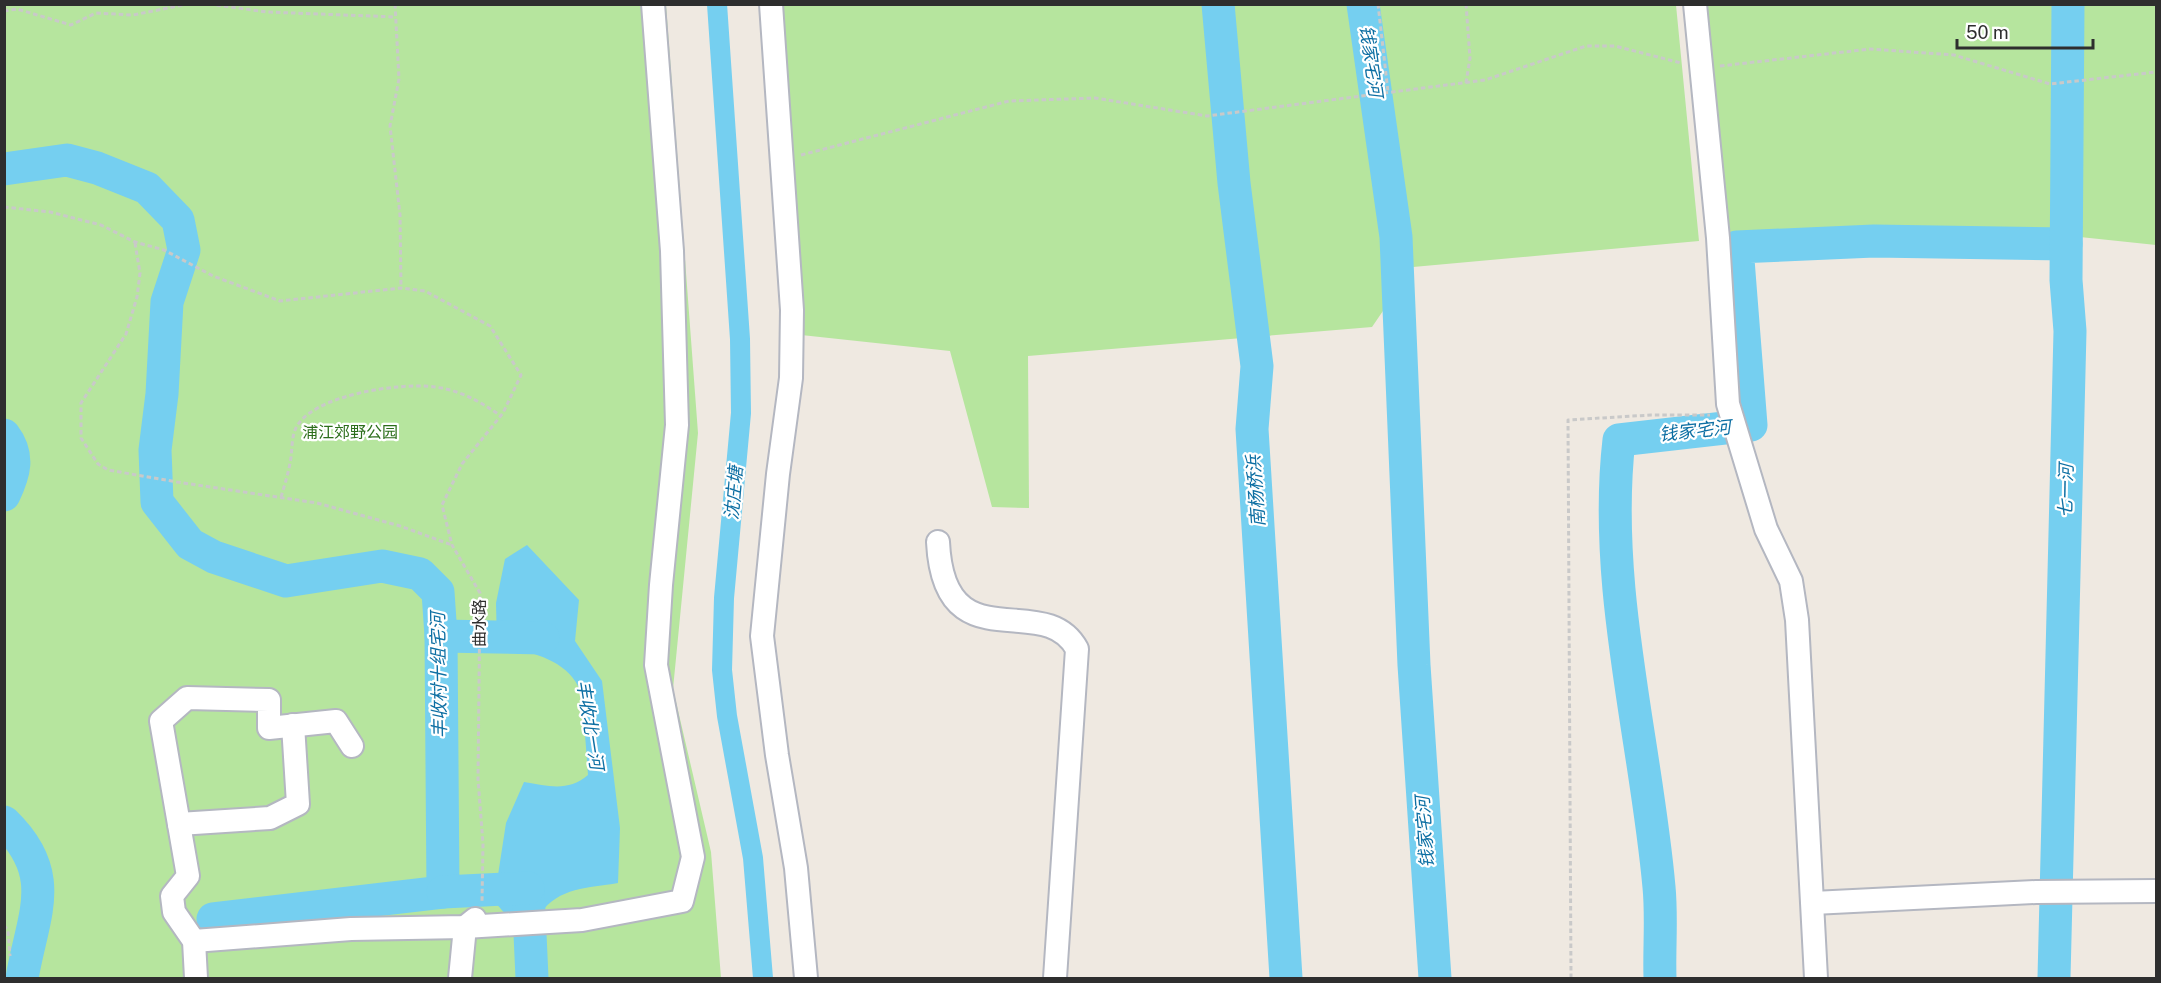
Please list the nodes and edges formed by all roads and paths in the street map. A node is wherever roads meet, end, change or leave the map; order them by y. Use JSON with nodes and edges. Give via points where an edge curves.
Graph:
{"nodes":[{"id":1,"x":188,"y":4,"type":"edge"},
{"id":2,"x":209,"y":4,"type":"edge"},
{"id":3,"x":395,"y":4,"type":"edge"},
{"id":4,"x":653,"y":4,"type":"edge"},
{"id":5,"x":771,"y":4,"type":"edge"},
{"id":6,"x":1378,"y":4,"type":"edge"},
{"id":7,"x":1466,"y":4,"type":"edge"},
{"id":8,"x":1695,"y":4,"type":"edge"},
{"id":9,"x":4,"y":10,"type":"edge"},
{"id":10,"x":396,"y":17,"type":"junction"},
{"id":11,"x":2157,"y":72,"type":"edge"},
{"id":12,"x":1466,"y":83,"type":"dead end"},
{"id":13,"x":2050,"y":84,"type":"dead end"},
{"id":14,"x":782,"y":160,"type":"junction"},
{"id":15,"x":4,"y":207,"type":"edge"},
{"id":16,"x":135,"y":243,"type":"junction"},
{"id":17,"x":401,"y":288,"type":"junction"},
{"id":18,"x":501,"y":416,"type":"junction"},
{"id":19,"x":1732,"y":424,"type":"junction"},
{"id":20,"x":281,"y":498,"type":"junction"},
{"id":21,"x":938,"y":542,"type":"dead end"},
{"id":22,"x":452,"y":545,"type":"junction"},
{"id":23,"x":293,"y":725,"type":"junction"},
{"id":24,"x":352,"y":746,"type":"dead end"},
{"id":25,"x":179,"y":824,"type":"junction"},
{"id":26,"x":2157,"y":891,"type":"edge"},
{"id":27,"x":1813,"y":903,"type":"junction"},
{"id":28,"x":473,"y":920,"type":"junction"},
{"id":29,"x":4,"y":925,"type":"edge"},
{"id":30,"x":194,"y":941,"type":"junction"},
{"id":31,"x":9,"y":956,"type":"dead end"},
{"id":32,"x":195,"y":978,"type":"edge"},
{"id":33,"x":460,"y":978,"type":"edge"},
{"id":34,"x":806,"y":978,"type":"edge"},
{"id":35,"x":1054,"y":978,"type":"edge"},
{"id":36,"x":1571,"y":978,"type":"edge"},
{"id":37,"x":1816,"y":978,"type":"edge"}],
"edges":[{"from":1,"to":9,"type":"path","via":[[133,15],[96,13],[71,25],[17,9]]},
{"from":2,"to":10,"type":"path","via":[[267,12]]},
{"from":3,"to":10,"type":"path"},
{"from":4,"to":28,"type":"street","via":[[672,251],[677,425],[656,664],[693,857],[682,901],[582,920],[506,925]]},
{"from":5,"to":14,"type":"street"},
{"from":6,"to":14,"type":"path","via":[[1388,92],[1207,116],[1095,98],[1009,101]]},
{"from":7,"to":12,"type":"path","via":[[1470,58]]},
{"from":8,"to":19,"type":"street"},
{"from":10,"to":17,"type":"path","via":[[399,79],[390,126],[400,215]]},
{"from":11,"to":13,"type":"path"},
{"from":14,"to":34,"type":"street","via":[[792,355],[762,636],[796,868]]},
{"from":15,"to":16,"type":"path","via":[[50,212],[101,225]]},
{"from":16,"to":17,"type":"path","via":[[164,250],[213,276],[280,301]]},
{"from":16,"to":20,"type":"path","via":[[140,273],[138,297],[126,334],[81,403],[81,438],[98,464],[108,470]]},
{"from":17,"to":18,"type":"path","name":"曲水路","via":[[425,291],[490,326],[521,375]]},
{"from":18,"to":20,"type":"path","via":[[482,402],[433,386],[364,392],[322,405],[307,413],[295,429]]},
{"from":18,"to":22,"type":"path","name":"曲水路","via":[[462,464],[442,506]]},
{"from":19,"to":27,"type":"street","via":[[1766,529],[1791,580],[1797,620]]},
{"from":19,"to":36,"type":"path","via":[[1651,415],[1568,420]]},
{"from":20,"to":22,"type":"path","via":[[353,511]]},
{"from":21,"to":35,"type":"street","via":[[939,566],[964,610],[980,617],[1039,624],[1072,639],[1077,649]]},
{"from":22,"to":28,"type":"path","name":"曲水路","via":[[480,593],[478,778],[483,844]]},
{"from":23,"to":24,"type":"street","via":[[336,721]]},
{"from":23,"to":25,"type":"street","via":[[298,804],[270,818]]},
{"from":23,"to":25,"type":"street","via":[[269,728],[269,700],[187,698],[160,721]]},
{"from":25,"to":30,"type":"street","via":[[188,876],[172,896],[174,912]]},
{"from":26,"to":27,"type":"street","via":[[2036,892]]},
{"from":27,"to":37,"type":"street"},
{"from":28,"to":30,"type":"street"},
{"from":28,"to":33,"type":"street"},
{"from":29,"to":31,"type":"path"},
{"from":30,"to":32,"type":"street"}]}
